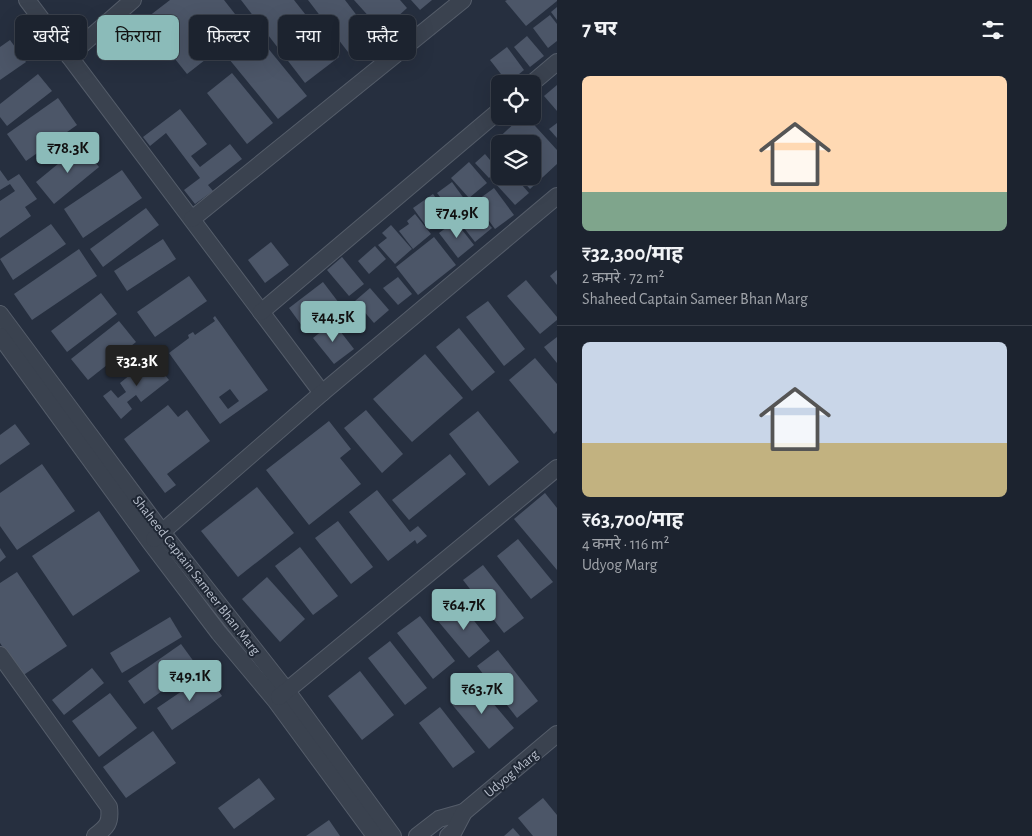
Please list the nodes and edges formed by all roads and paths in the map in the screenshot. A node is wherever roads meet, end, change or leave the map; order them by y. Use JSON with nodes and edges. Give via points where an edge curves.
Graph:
{"nodes":[{"id":1,"x":27,"y":0,"type":"edge"},
{"id":2,"x":133,"y":0,"type":"edge"},
{"id":3,"x":463,"y":0,"type":"edge"},
{"id":4,"x":39,"y":15,"type":"edge"},
{"id":5,"x":87,"y":41,"type":"edge"},
{"id":6,"x":73,"y":60,"type":"edge"},
{"id":7,"x":557,"y":62,"type":"edge"},
{"id":8,"x":541,"y":76,"type":"edge"},
{"id":9,"x":491,"y":118,"type":"edge"},
{"id":10,"x":557,"y":196,"type":"edge"},
{"id":11,"x":192,"y":219,"type":"junction"},
{"id":12,"x":261,"y":312,"type":"junction"},
{"id":13,"x":0,"y":314,"type":"edge"},
{"id":14,"x":0,"y":336,"type":"edge"},
{"id":15,"x":322,"y":394,"type":"junction"},
{"id":16,"x":557,"y":468,"type":"edge"},
{"id":17,"x":156,"y":537,"type":"junction"},
{"id":18,"x":0,"y":655,"type":"edge"},
{"id":19,"x":281,"y":696,"type":"junction"},
{"id":20,"x":557,"y":734,"type":"edge"},
{"id":21,"x":464,"y":812,"type":"junction"},
{"id":22,"x":95,"y":836,"type":"edge"},
{"id":23,"x":375,"y":836,"type":"edge"},
{"id":24,"x":393,"y":836,"type":"edge"},
{"id":25,"x":417,"y":836,"type":"edge"},
{"id":26,"x":448,"y":836,"type":"edge"}],
"edges":[{"from":1,"to":4,"type":"street"},
{"from":2,"to":5,"type":"street"},
{"from":3,"to":11,"type":"street"},
{"from":6,"to":11,"type":"street"},
{"from":7,"to":8,"type":"street"},
{"from":9,"to":12,"type":"street"},
{"from":10,"to":15,"type":"street"},
{"from":11,"to":12,"type":"street"},
{"from":12,"to":15,"type":"street"},
{"from":13,"to":17,"type":"street","name":"Shaheed Captain Sameer Bhan Marg"},
{"from":14,"to":17,"type":"street","name":"Shaheed Captain Sameer Bhan Marg"},
{"from":15,"to":17,"type":"street"},
{"from":16,"to":19,"type":"street"},
{"from":17,"to":19,"type":"street","name":"Shaheed Captain Sameer Bhan Marg","via":[[219,633]]},
{"from":18,"to":22,"type":"street","via":[[109,807],[106,828]]},
{"from":19,"to":23,"type":"street","name":"Shaheed Captain Sameer Bhan Marg"},
{"from":19,"to":24,"type":"street","name":"Shaheed Captain Sameer Bhan Marg"},
{"from":20,"to":21,"type":"street","name":"Udyog Marg"},
{"from":21,"to":25,"type":"street","name":"Udyog Marg","via":[[439,819]]},
{"from":21,"to":26,"type":"street","name":"Udyog Marg"}]}
